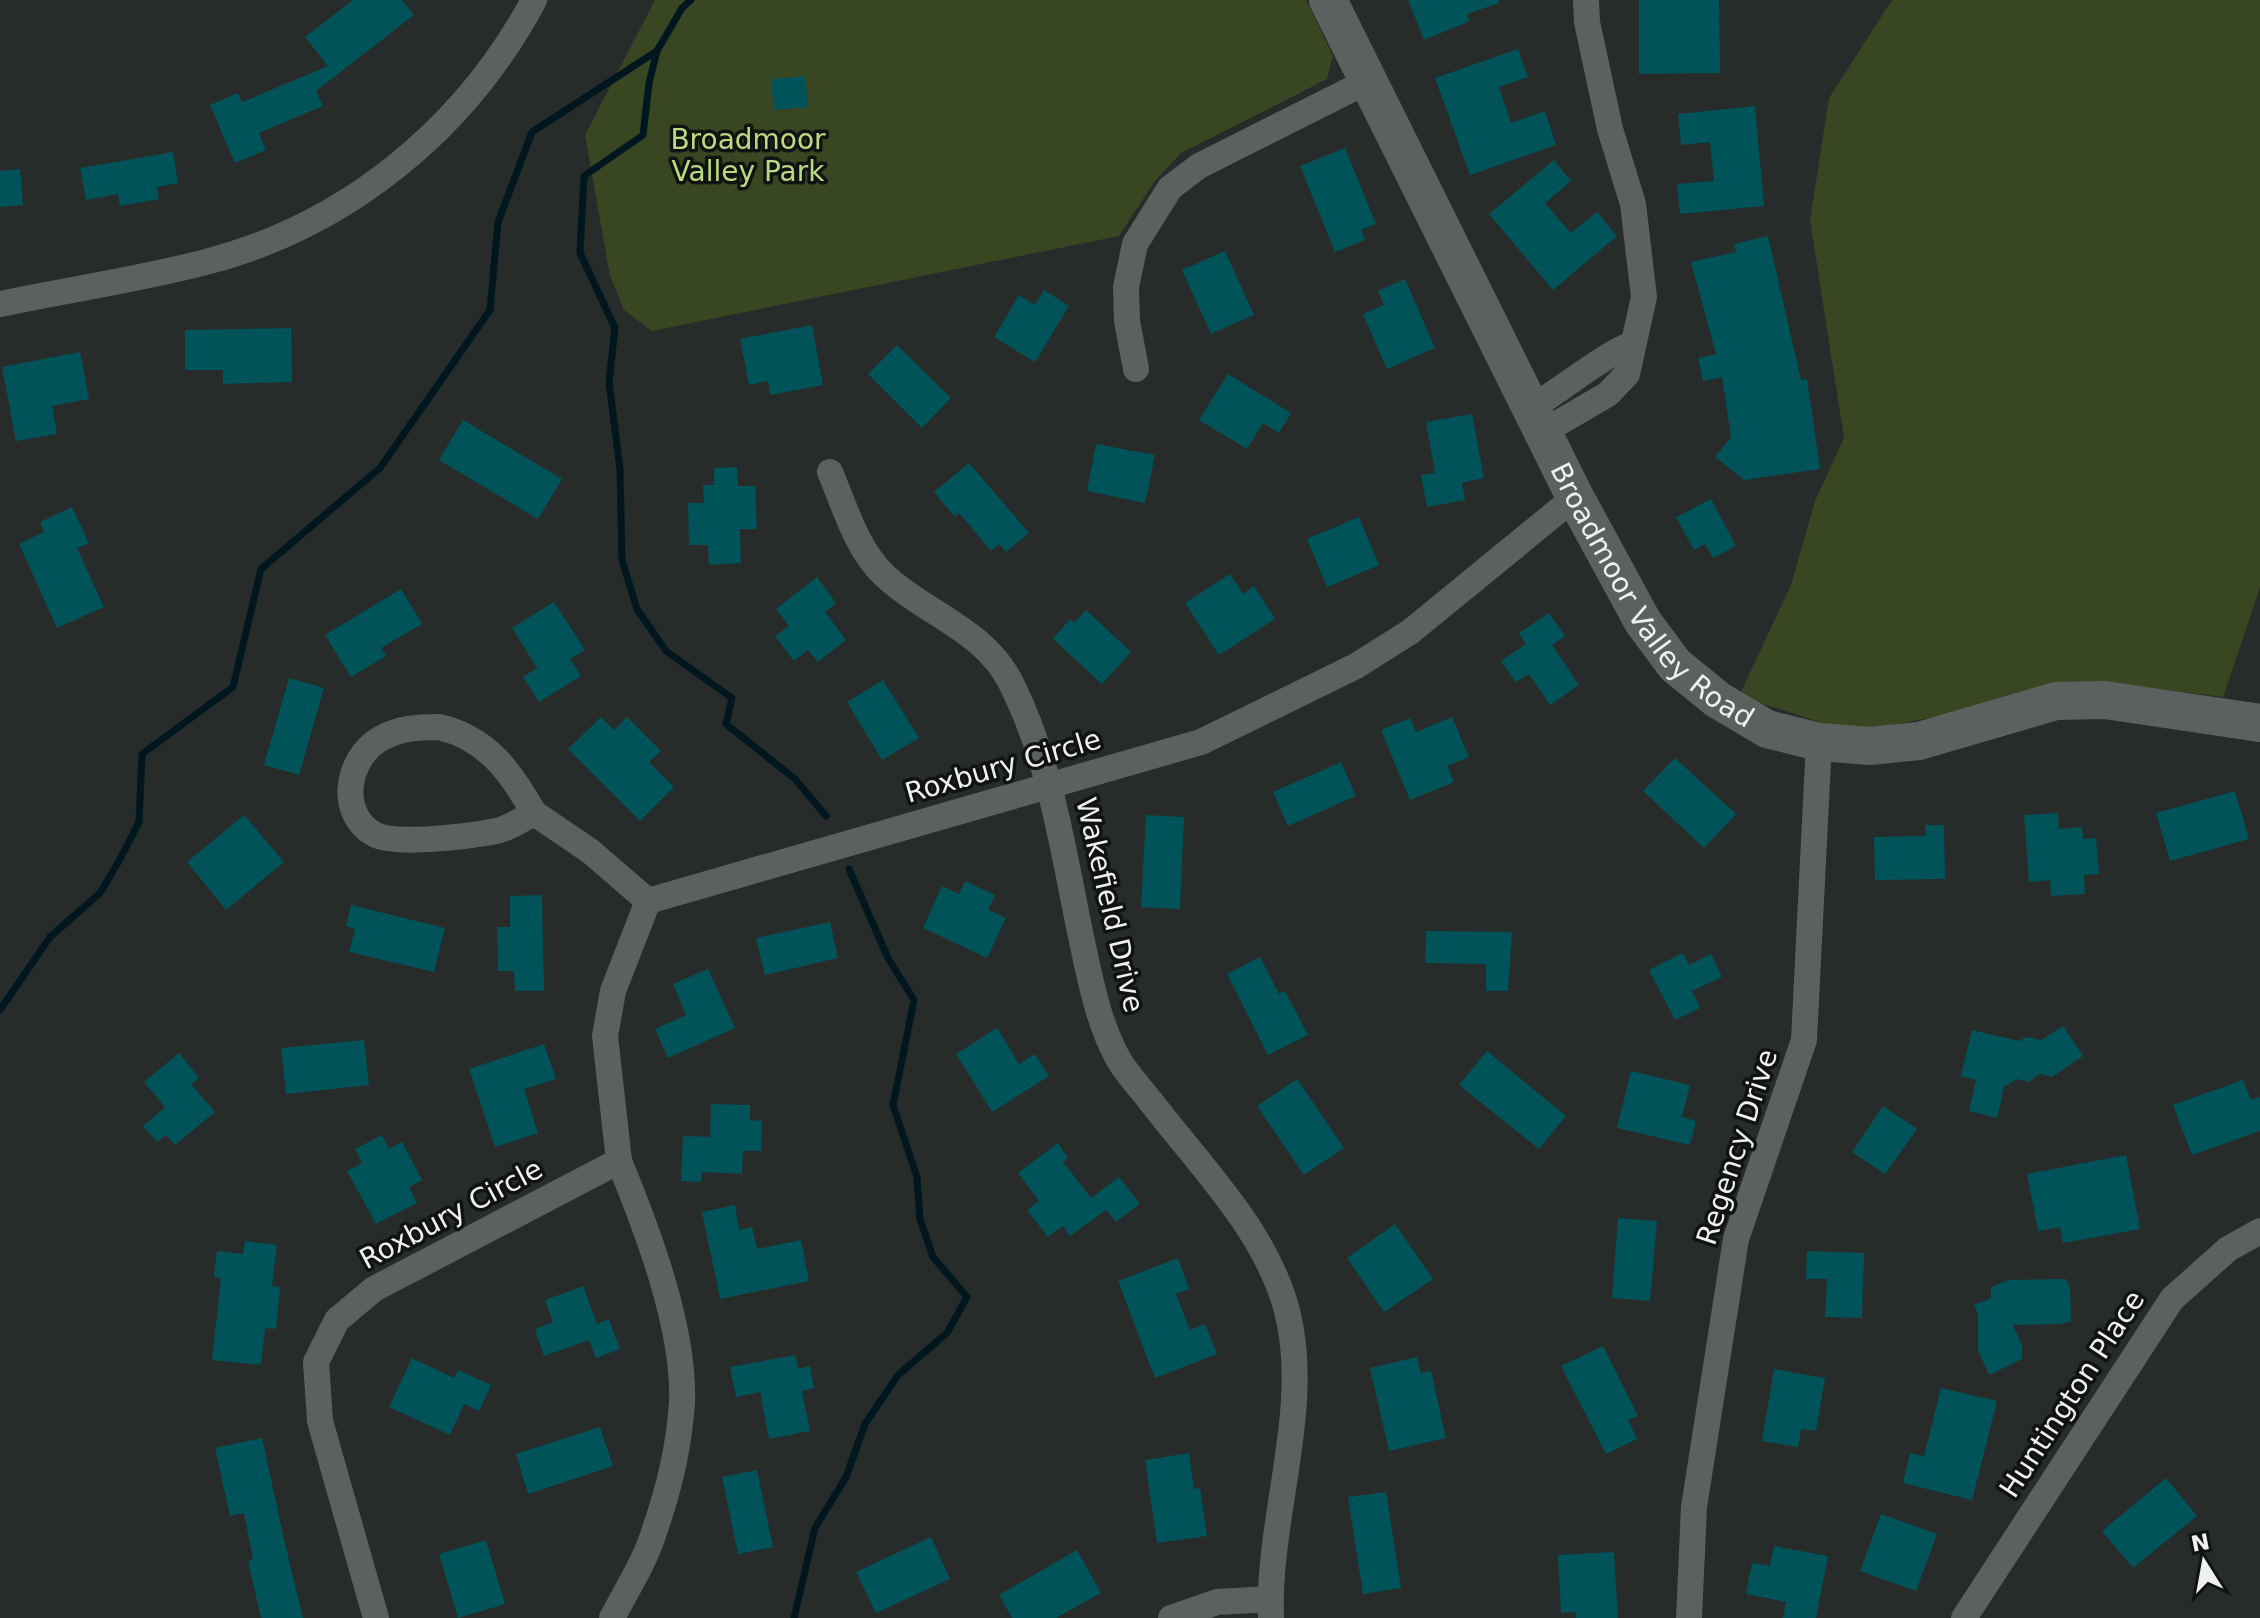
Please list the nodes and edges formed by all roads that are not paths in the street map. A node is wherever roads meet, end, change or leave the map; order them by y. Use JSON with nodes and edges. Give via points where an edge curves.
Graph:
{"nodes":[{"id":1,"x":534,"y":0,"type":"edge"},
{"id":2,"x":1328,"y":0,"type":"edge"},
{"id":3,"x":1586,"y":0,"type":"edge"},
{"id":4,"x":1368,"y":81,"type":"junction"},
{"id":5,"x":0,"y":304,"type":"edge"},
{"id":6,"x":1136,"y":369,"type":"dead end"},
{"id":7,"x":1537,"y":420,"type":"junction"},
{"id":8,"x":830,"y":472,"type":"dead end"},
{"id":9,"x":1575,"y":497,"type":"junction"},
{"id":10,"x":2260,"y":723,"type":"edge"},
{"id":11,"x":1819,"y":742,"type":"junction"},
{"id":12,"x":1049,"y":786,"type":"junction"},
{"id":13,"x":534,"y":813,"type":"junction"},
{"id":14,"x":648,"y":901,"type":"junction"},
{"id":15,"x":619,"y":1161,"type":"junction"},
{"id":16,"x":2260,"y":1231,"type":"edge"},
{"id":17,"x":1270,"y":1609,"type":"edge"},
{"id":18,"x":376,"y":1618,"type":"edge"},
{"id":19,"x":612,"y":1618,"type":"edge"},
{"id":20,"x":1171,"y":1618,"type":"edge"},
{"id":21,"x":1689,"y":1618,"type":"edge"},
{"id":22,"x":1964,"y":1618,"type":"edge"}],
"edges":[{"from":1,"to":5,"type":"street","via":[[508,49],[460,109],[400,166],[342,204],[274,239],[203,263]]},
{"from":2,"to":4,"type":"street","name":"Broadmoor Valley Road"},
{"from":3,"to":7,"type":"street","via":[[1610,129],[1633,204],[1644,297],[1632,344],[1610,353]]},
{"from":4,"to":6,"type":"street","via":[[1199,166],[1170,188],[1135,244],[1126,287]]},
{"from":4,"to":7,"type":"street","name":"Broadmoor Valley Road"},
{"from":7,"to":9,"type":"street","name":"Broadmoor Valley Road"},
{"from":8,"to":12,"type":"street","name":"Wakefield Drive","via":[[860,544],[882,573],[962,628],[991,654],[1011,682]]},
{"from":9,"to":11,"type":"street","name":"Broadmoor Valley Road","via":[[1643,622],[1675,665],[1718,700],[1767,729]]},
{"from":9,"to":12,"type":"street","name":"Roxbury Circle","via":[[1410,632],[1356,666],[1201,742]]},
{"from":10,"to":11,"type":"street","name":"Broadmoor Valley Road","via":[[2105,700],[2056,701],[1919,741],[1870,746]]},
{"from":11,"to":21,"type":"street","name":"Regency Drive","via":[[1804,1040],[1736,1239],[1694,1507]]},
{"from":12,"to":14,"type":"street","name":"Roxbury Circle"},
{"from":12,"to":17,"type":"street","name":"Wakefield Drive","via":[[1096,1008],[1121,1062],[1264,1255],[1288,1314],[1295,1377]]},
{"from":13,"to":13,"type":"street","via":[[511,773],[465,733],[439,727],[405,728],[377,740],[358,765],[349,794],[353,816],[376,836],[401,840],[498,831]]},
{"from":13,"to":14,"type":"street","via":[[590,851]]},
{"from":14,"to":15,"type":"street","via":[[613,991],[605,1036]]},
{"from":15,"to":18,"type":"street","name":"Roxbury Circle","via":[[374,1289],[337,1320],[316,1362],[320,1421]]},
{"from":15,"to":19,"type":"street","via":[[648,1231],[677,1346],[682,1401],[675,1460],[654,1533]]},
{"from":16,"to":22,"type":"street","name":"Huntington Place","via":[[2228,1249],[2172,1299]]},
{"from":17,"to":20,"type":"street","via":[[1217,1602]]}]}
